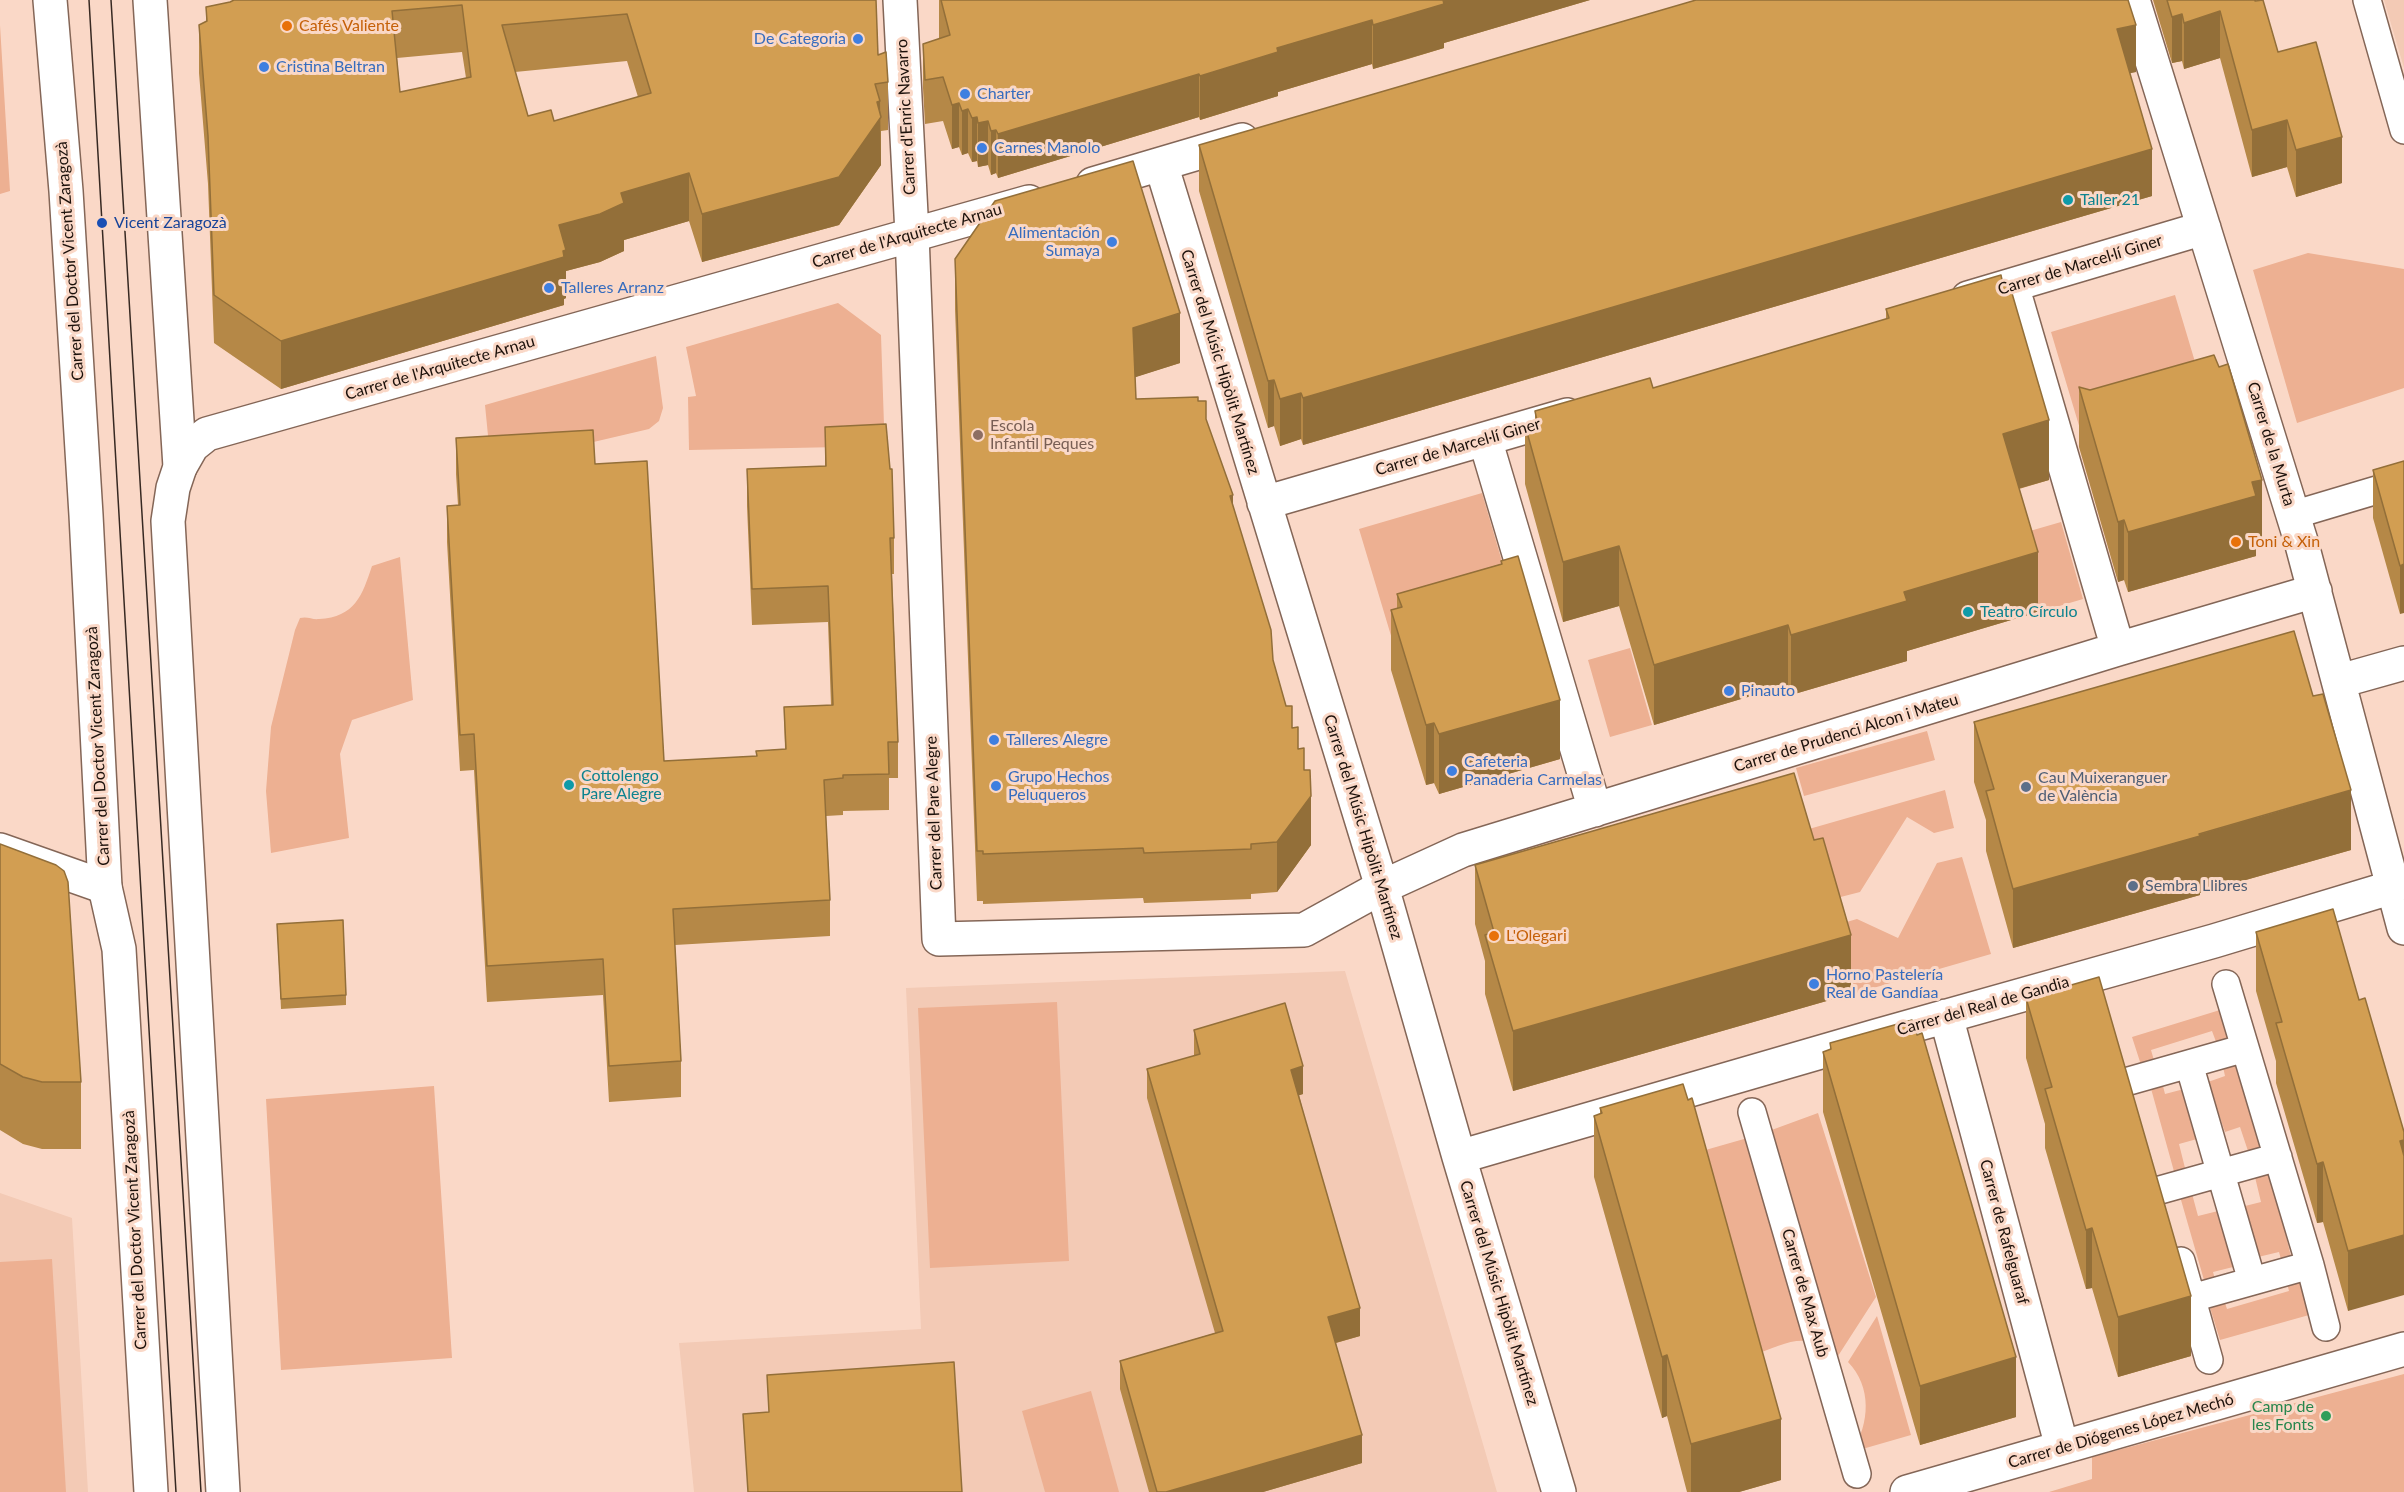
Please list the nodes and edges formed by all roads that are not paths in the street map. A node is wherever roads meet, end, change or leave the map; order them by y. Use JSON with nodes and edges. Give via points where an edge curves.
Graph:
{"nodes":[{"id":1,"x":50,"y":0,"type":"edge"},
{"id":2,"x":150,"y":0,"type":"edge"},
{"id":3,"x":900,"y":0,"type":"edge"},
{"id":4,"x":2133,"y":0,"type":"edge"},
{"id":5,"x":2367,"y":0,"type":"edge"},
{"id":6,"x":1274,"y":130,"type":"edge"},
{"id":7,"x":2404,"y":130,"type":"edge"},
{"id":8,"x":1161,"y":164,"type":"junction"},
{"id":9,"x":2204,"y":228,"type":"junction"},
{"id":10,"x":912,"y":234,"type":"junction"},
{"id":11,"x":2012,"y":285,"type":"junction"},
{"id":12,"x":1943,"y":305,"type":"edge"},
{"id":13,"x":1600,"y":405,"type":"edge"},
{"id":14,"x":1485,"y":439,"type":"junction"},
{"id":15,"x":180,"y":467,"type":"junction"},
{"id":16,"x":2404,"y":482,"type":"edge"},
{"id":17,"x":1264,"y":503,"type":"junction"},
{"id":18,"x":2293,"y":514,"type":"junction"},
{"id":19,"x":2315,"y":591,"type":"junction"},
{"id":20,"x":2118,"y":649,"type":"junction"},
{"id":21,"x":2404,"y":663,"type":"edge"},
{"id":22,"x":2340,"y":681,"type":"junction"},
{"id":23,"x":1595,"y":810,"type":"junction"},
{"id":24,"x":0,"y":850,"type":"edge"},
{"id":25,"x":2399,"y":885,"type":"edge"},
{"id":26,"x":105,"y":886,"type":"junction"},
{"id":27,"x":1383,"y":887,"type":"junction"},
{"id":28,"x":2404,"y":928,"type":"edge"},
{"id":29,"x":2226,"y":984,"type":"dead end"},
{"id":30,"x":1946,"y":1016,"type":"junction"},
{"id":31,"x":2245,"y":1048,"type":"junction"},
{"id":32,"x":2189,"y":1064,"type":"junction"},
{"id":33,"x":2129,"y":1082,"type":"edge"},
{"id":34,"x":1752,"y":1112,"type":"dead end"},
{"id":35,"x":2277,"y":1156,"type":"junction"},
{"id":36,"x":1459,"y":1157,"type":"junction"},
{"id":37,"x":2221,"y":1172,"type":"junction"},
{"id":38,"x":2310,"y":1265,"type":"junction"},
{"id":39,"x":2252,"y":1281,"type":"junction"},
{"id":40,"x":2192,"y":1298,"type":"junction"},
{"id":41,"x":2326,"y":1327,"type":"dead end"},
{"id":42,"x":2404,"y":1348,"type":"edge"},
{"id":43,"x":2209,"y":1360,"type":"dead end"},
{"id":44,"x":2062,"y":1447,"type":"junction"},
{"id":45,"x":1857,"y":1474,"type":"dead end"},
{"id":46,"x":151,"y":1492,"type":"edge"},
{"id":47,"x":223,"y":1492,"type":"edge"},
{"id":48,"x":1558,"y":1492,"type":"edge"},
{"id":49,"x":1906,"y":1492,"type":"edge"}],
"edges":[{"from":1,"to":26,"type":"street","name":"Carrer del Doctor Vicent Zaragozà","via":[[66,192]]},
{"from":2,"to":15,"type":"street"},
{"from":3,"to":10,"type":"street","name":"Carrer d'Enric Navarro"},
{"from":4,"to":9,"type":"street","name":"Carrer de la Murta"},
{"from":5,"to":7,"type":"street"},
{"from":6,"to":8,"type":"street","name":"Carrer de l'Arquitecte Arnau"},
{"from":8,"to":10,"type":"street","name":"Carrer de l'Arquitecte Arnau"},
{"from":8,"to":17,"type":"street","name":"Carrer del Músic Hipòlit Martínez"},
{"from":9,"to":11,"type":"street","name":"Carrer de Marcel·lí Giner"},
{"from":9,"to":18,"type":"street","name":"Carrer de la Murta"},
{"from":10,"to":15,"type":"street","name":"Carrer de l'Arquitecte Arnau","via":[[207,434],[192,446]]},
{"from":10,"to":27,"type":"street","name":"Carrer del Pare Alegre","via":[[939,939],[1304,930]]},
{"from":11,"to":12,"type":"street","name":"Carrer de Marcel·lí Giner"},
{"from":11,"to":20,"type":"street"},
{"from":13,"to":14,"type":"street","name":"Carrer de Marcel·lí Giner"},
{"from":14,"to":17,"type":"street","name":"Carrer de Marcel·lí Giner"},
{"from":14,"to":23,"type":"street"},
{"from":15,"to":47,"type":"street","via":[[168,521]]},
{"from":16,"to":18,"type":"street"},
{"from":17,"to":27,"type":"street","name":"Carrer del Músic Hipòlit Martínez"},
{"from":18,"to":19,"type":"street","name":"Carrer de la Murta"},
{"from":19,"to":20,"type":"street","name":"Carrer de Prudenci Alcon i Mateu"},
{"from":19,"to":22,"type":"street","name":"Carrer de la Murta"},
{"from":20,"to":23,"type":"street","name":"Carrer de Prudenci Alcon i Mateu"},
{"from":21,"to":22,"type":"street"},
{"from":22,"to":25,"type":"street","name":"Carrer de la Murta"},
{"from":23,"to":27,"type":"street","name":"Carrer de Prudenci Alcon i Mateu","via":[[1463,850]]},
{"from":24,"to":26,"type":"street"},
{"from":25,"to":28,"type":"street","name":"Carrer de la Murta"},
{"from":25,"to":30,"type":"street","name":"Carrer del Real de Gandia"},
{"from":26,"to":46,"type":"street","name":"Carrer del Doctor Vicent Zaragozà","via":[[119,949]]},
{"from":27,"to":36,"type":"street","name":"Carrer del Músic Hipòlit Martínez"},
{"from":29,"to":31,"type":"street"},
{"from":30,"to":36,"type":"street","name":"Carrer del Real de Gandia"},
{"from":30,"to":44,"type":"street","name":"Carrer de Rafelguaraf"},
{"from":31,"to":32,"type":"street"},
{"from":31,"to":35,"type":"street"},
{"from":32,"to":33,"type":"street"},
{"from":32,"to":37,"type":"street"},
{"from":34,"to":45,"type":"street","name":"Carrer de Max Aub"},
{"from":35,"to":37,"type":"street"},
{"from":35,"to":38,"type":"street"},
{"from":36,"to":48,"type":"street","name":"Carrer del Músic Hipòlit Martínez"},
{"from":37,"to":39,"type":"street"},
{"from":37,"to":40,"type":"street","via":[[2163,1200]]},
{"from":38,"to":39,"type":"street"},
{"from":38,"to":41,"type":"street"},
{"from":39,"to":40,"type":"street"},
{"from":40,"to":43,"type":"street"},
{"from":42,"to":44,"type":"street","name":"Carrer de Diógenes López Mechó"},
{"from":44,"to":49,"type":"street","name":"Carrer de Diógenes López Mechó"}]}
